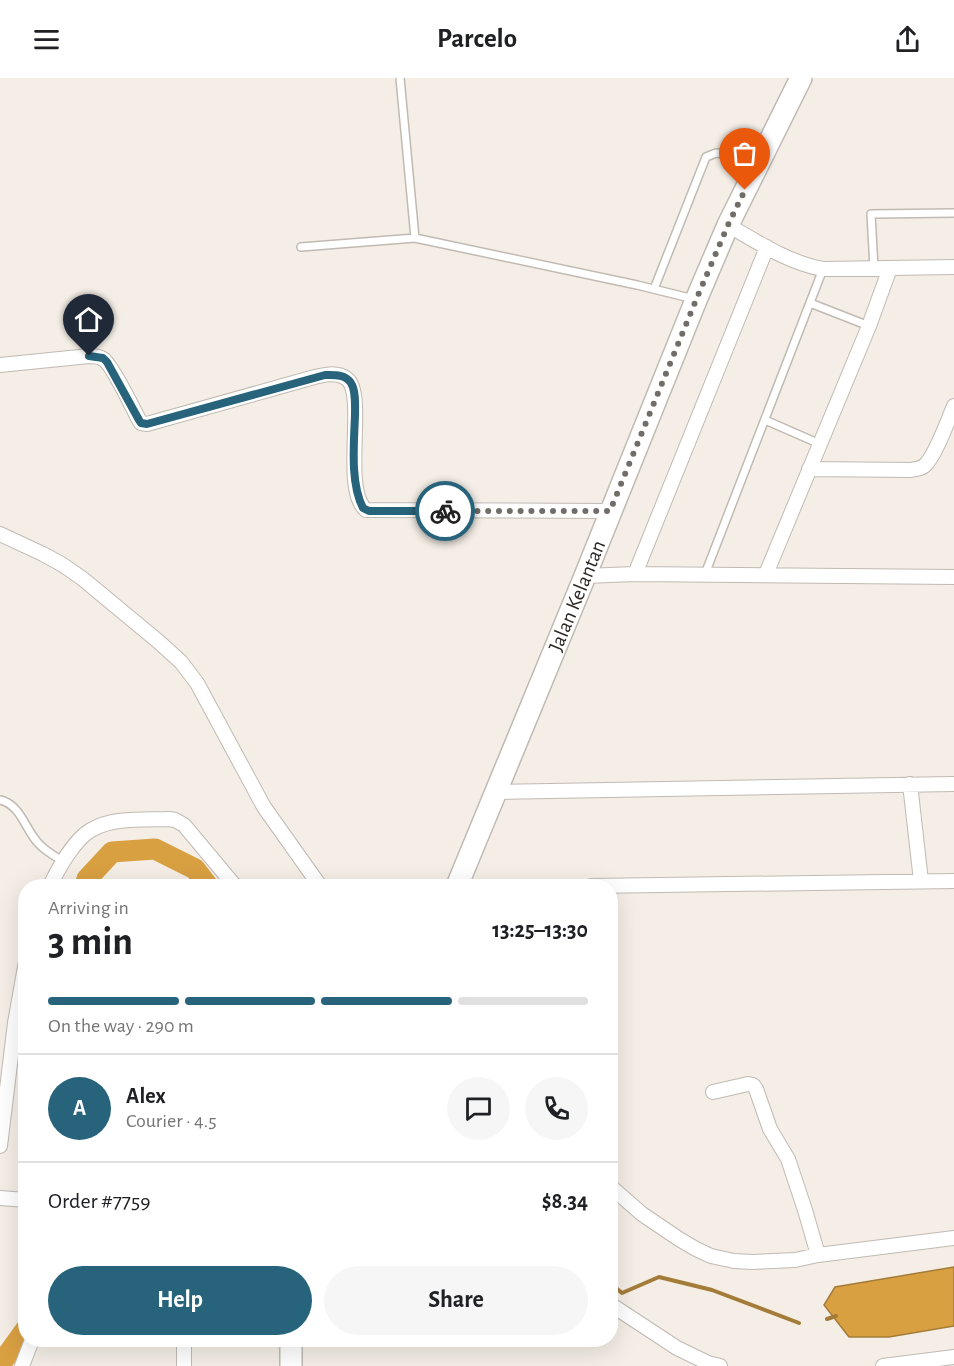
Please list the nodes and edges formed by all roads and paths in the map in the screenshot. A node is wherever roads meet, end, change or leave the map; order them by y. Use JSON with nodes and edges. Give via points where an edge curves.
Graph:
{"nodes":[{"id":1,"x":400,"y":78,"type":"edge"},
{"id":2,"x":801,"y":78,"type":"edge"},
{"id":3,"x":762,"y":156,"type":"junction"},
{"id":4,"x":954,"y":213,"type":"edge"},
{"id":5,"x":728,"y":225,"type":"junction"},
{"id":6,"x":415,"y":238,"type":"junction"},
{"id":7,"x":301,"y":247,"type":"dead end"},
{"id":8,"x":766,"y":247,"type":"junction"},
{"id":9,"x":954,"y":267,"type":"edge"},
{"id":10,"x":874,"y":268,"type":"junction"},
{"id":11,"x":890,"y":268,"type":"junction"},
{"id":12,"x":823,"y":269,"type":"junction"},
{"id":13,"x":654,"y":289,"type":"junction"},
{"id":14,"x":696,"y":300,"type":"junction"},
{"id":15,"x":810,"y":303,"type":"junction"},
{"id":16,"x":869,"y":326,"type":"junction"},
{"id":17,"x":0,"y":365,"type":"edge"},
{"id":18,"x":954,"y":405,"type":"edge"},
{"id":19,"x":765,"y":420,"type":"junction"},
{"id":20,"x":820,"y":444,"type":"junction"},
{"id":21,"x":809,"y":469,"type":"junction"},
{"id":22,"x":610,"y":511,"type":"junction"},
{"id":23,"x":0,"y":534,"type":"edge"},
{"id":24,"x":636,"y":574,"type":"junction"},
{"id":25,"x":705,"y":574,"type":"junction"},
{"id":26,"x":766,"y":574,"type":"junction"},
{"id":27,"x":585,"y":576,"type":"junction"},
{"id":28,"x":954,"y":577,"type":"edge"},
{"id":29,"x":910,"y":784,"type":"junction"},
{"id":30,"x":954,"y":784,"type":"edge"},
{"id":31,"x":497,"y":792,"type":"junction"},
{"id":32,"x":0,"y":800,"type":"edge"},
{"id":33,"x":64,"y":862,"type":"junction"},
{"id":34,"x":54,"y":879,"type":"edge"},
{"id":35,"x":229,"y":879,"type":"edge"},
{"id":36,"x":315,"y":879,"type":"edge"},
{"id":37,"x":460,"y":879,"type":"edge"},
{"id":38,"x":921,"y":881,"type":"junction"},
{"id":39,"x":954,"y":881,"type":"edge"},
{"id":40,"x":618,"y":886,"type":"edge"},
{"id":41,"x":18,"y":1006,"type":"edge"},
{"id":42,"x":713,"y":1092,"type":"dead end"},
{"id":43,"x":0,"y":1146,"type":"edge"},
{"id":44,"x":618,"y":1193,"type":"edge"},
{"id":45,"x":0,"y":1198,"type":"edge"},
{"id":46,"x":18,"y":1199,"type":"edge"},
{"id":47,"x":954,"y":1238,"type":"edge"},
{"id":48,"x":818,"y":1255,"type":"junction"},
{"id":49,"x":618,"y":1309,"type":"edge"},
{"id":50,"x":29,"y":1347,"type":"edge"},
{"id":51,"x":184,"y":1347,"type":"edge"},
{"id":52,"x":291,"y":1347,"type":"edge"},
{"id":53,"x":954,"y":1357,"type":"edge"},
{"id":54,"x":22,"y":1366,"type":"edge"},
{"id":55,"x":184,"y":1366,"type":"edge"},
{"id":56,"x":291,"y":1366,"type":"edge"},
{"id":57,"x":720,"y":1366,"type":"edge"},
{"id":58,"x":883,"y":1366,"type":"edge"}],
"edges":[{"from":1,"to":6,"type":"lane"},
{"from":2,"to":3,"type":"highway","name":"Jalan Kelantan"},
{"from":3,"to":5,"type":"highway","name":"Jalan Kelantan"},
{"from":3,"to":13,"type":"lane","via":[[716,153],[706,157]]},
{"from":4,"to":10,"type":"lane","via":[[871,213]]},
{"from":5,"to":8,"type":"street"},
{"from":5,"to":14,"type":"highway","name":"Jalan Kelantan"},
{"from":6,"to":7,"type":"lane"},
{"from":6,"to":13,"type":"lane"},
{"from":8,"to":12,"type":"street"},
{"from":8,"to":24,"type":"street"},
{"from":9,"to":11,"type":"street"},
{"from":10,"to":11,"type":"street"},
{"from":10,"to":12,"type":"street"},
{"from":11,"to":16,"type":"street"},
{"from":12,"to":15,"type":"lane"},
{"from":13,"to":14,"type":"lane"},
{"from":14,"to":22,"type":"highway","name":"Jalan Kelantan"},
{"from":15,"to":16,"type":"lane"},
{"from":15,"to":19,"type":"lane"},
{"from":16,"to":20,"type":"street"},
{"from":17,"to":22,"type":"street","via":[[103,358],[141,423],[147,424],[325,375],[346,377],[355,402],[357,490],[366,510]]},
{"from":18,"to":21,"type":"street","via":[[932,457],[919,469]]},
{"from":19,"to":20,"type":"lane"},
{"from":19,"to":25,"type":"lane"},
{"from":20,"to":21,"type":"street"},
{"from":21,"to":26,"type":"street"},
{"from":22,"to":27,"type":"highway","name":"Jalan Kelantan"},
{"from":23,"to":36,"type":"street","via":[[83,579],[181,662],[197,683],[264,807]]},
{"from":24,"to":25,"type":"street"},
{"from":24,"to":27,"type":"street"},
{"from":25,"to":26,"type":"street"},
{"from":26,"to":28,"type":"street"},
{"from":27,"to":31,"type":"highway","name":"Jalan Kelantan"},
{"from":29,"to":30,"type":"street"},
{"from":29,"to":31,"type":"street"},
{"from":29,"to":38,"type":"street"},
{"from":31,"to":37,"type":"highway","name":"Jalan Kelantan"},
{"from":32,"to":33,"type":"lane","via":[[12,804],[41,846]]},
{"from":33,"to":34,"type":"street"},
{"from":33,"to":35,"type":"street","via":[[90,830],[126,820],[169,819],[184,825]]},
{"from":38,"to":39,"type":"street"},
{"from":38,"to":40,"type":"street"},
{"from":41,"to":43,"type":"street"},
{"from":42,"to":48,"type":"street","via":[[748,1084],[756,1089],[770,1129],[788,1158]]},
{"from":44,"to":48,"type":"street","via":[[642,1214],[711,1256],[753,1262]]},
{"from":45,"to":46,"type":"street"},
{"from":47,"to":48,"type":"street"},
{"from":49,"to":57,"type":"street","via":[[677,1347]]},
{"from":50,"to":54,"type":"street"},
{"from":51,"to":55,"type":"street"},
{"from":52,"to":56,"type":"highway"},
{"from":53,"to":58,"type":"street"}]}
